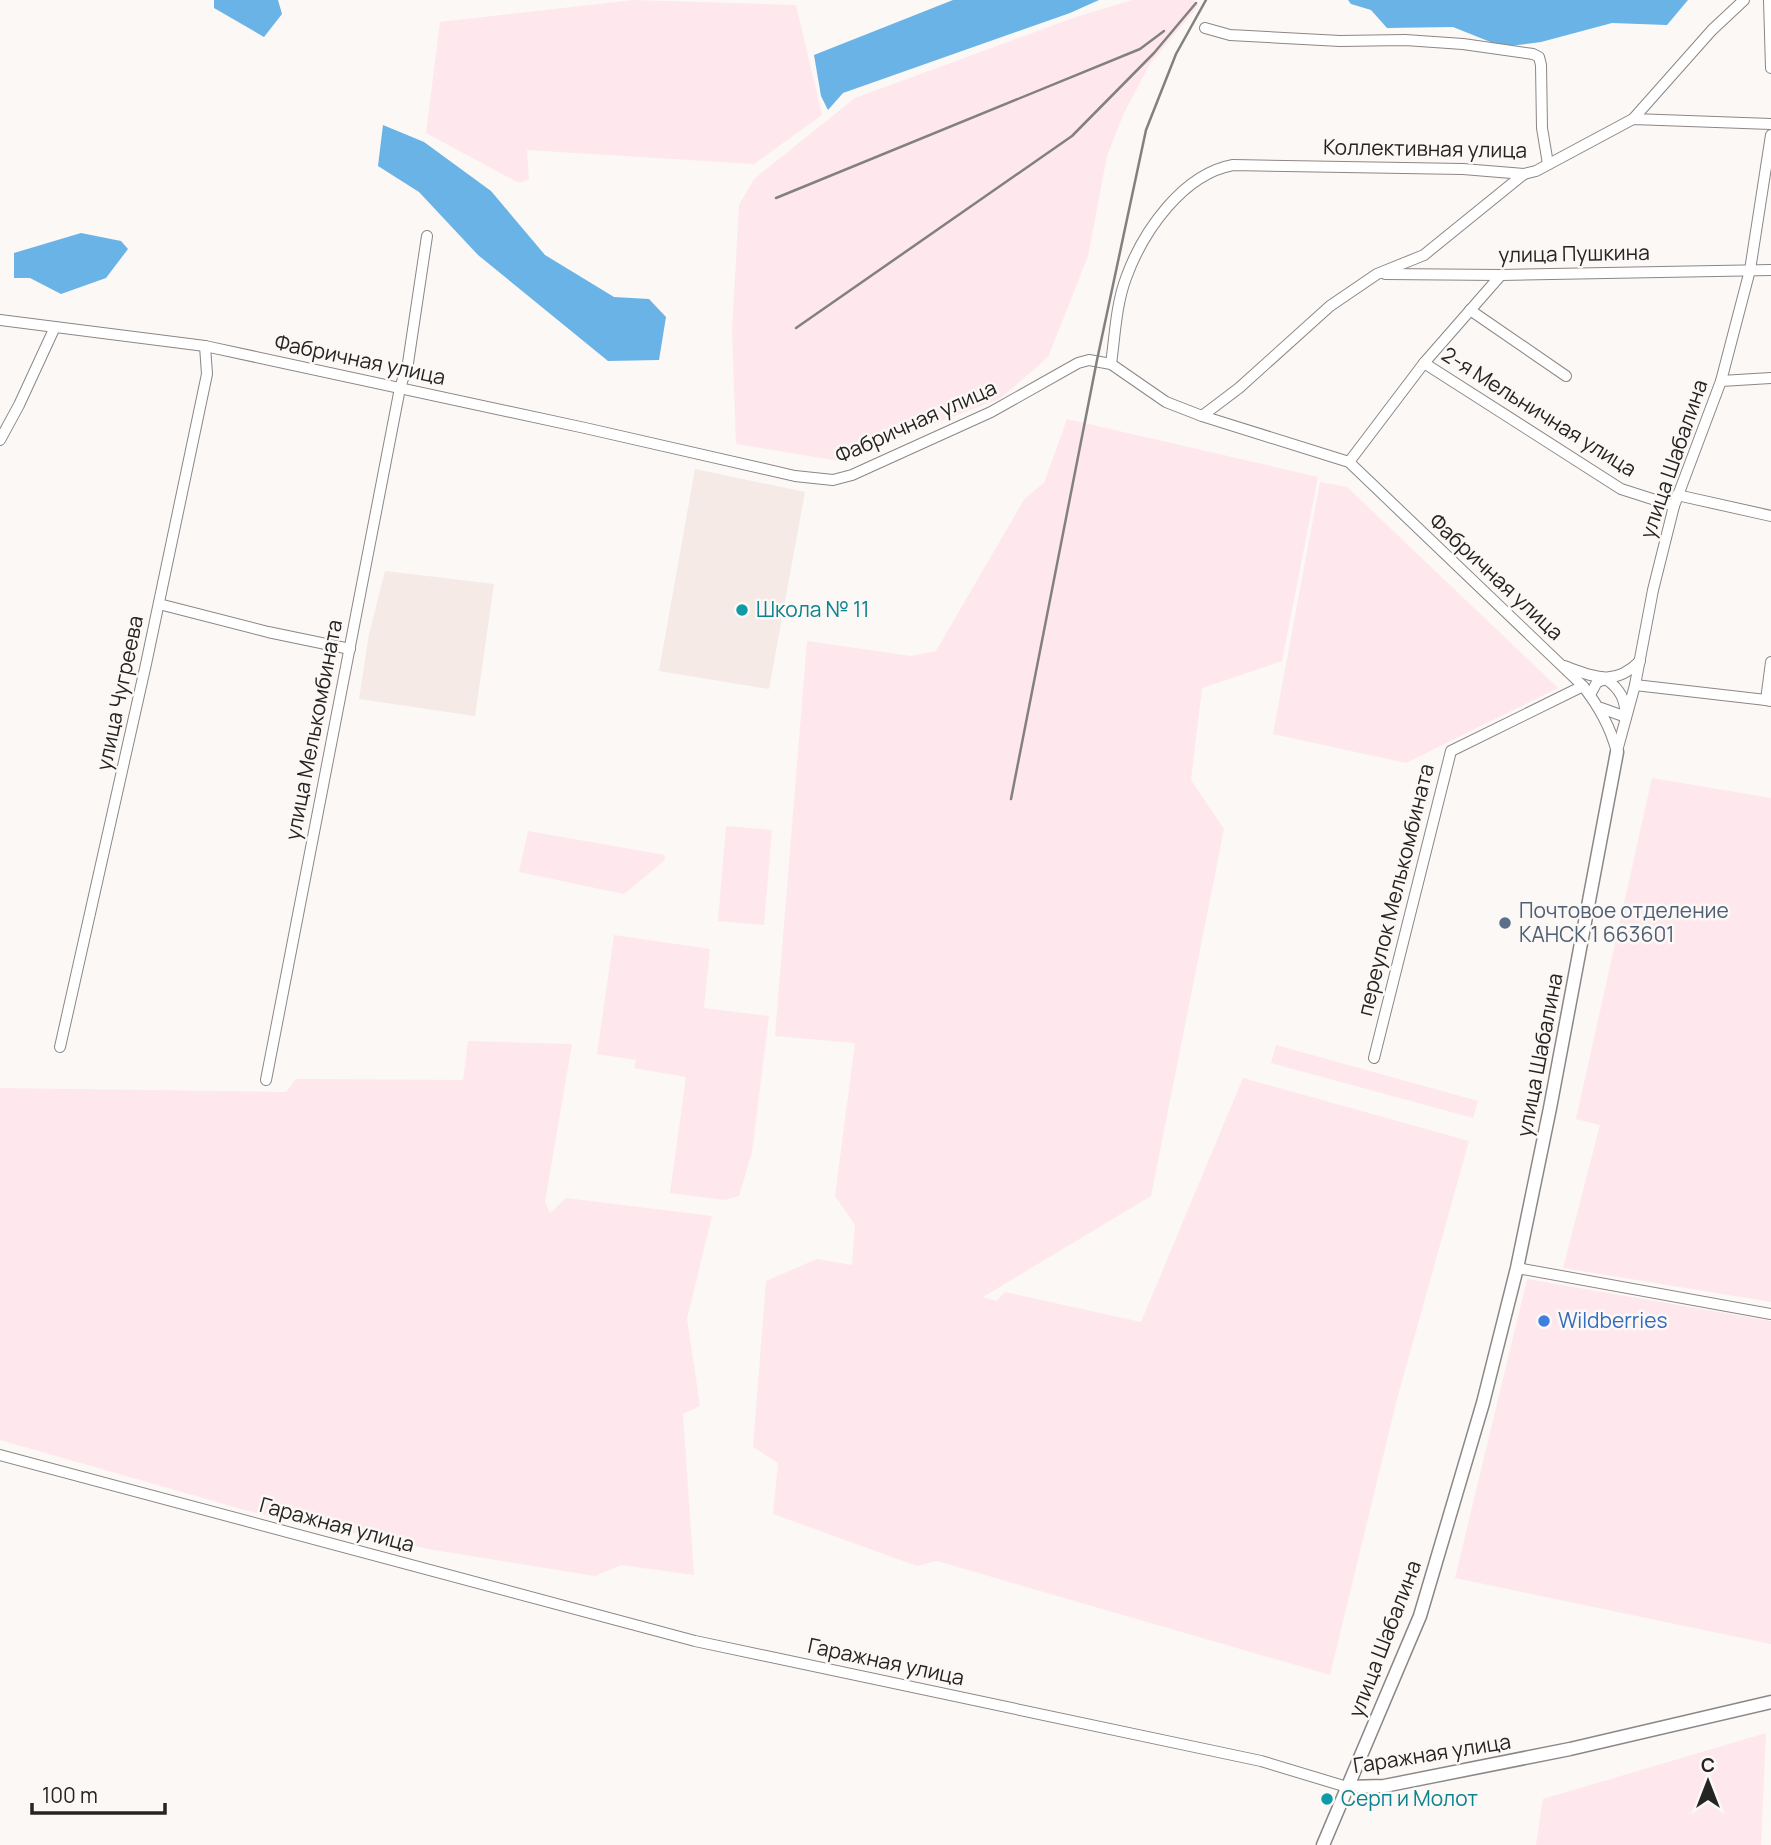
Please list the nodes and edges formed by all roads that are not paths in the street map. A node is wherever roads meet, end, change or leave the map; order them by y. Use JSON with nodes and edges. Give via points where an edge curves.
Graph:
{"nodes":[{"id":1,"x":1744,"y":0,"type":"edge"},
{"id":2,"x":1769,"y":0,"type":"edge"},
{"id":3,"x":1206,"y":28,"type":"dead end"},
{"id":4,"x":1771,"y":68,"type":"edge"},
{"id":5,"x":1633,"y":119,"type":"junction"},
{"id":6,"x":1771,"y":124,"type":"edge"},
{"id":7,"x":1771,"y":135,"type":"edge"},
{"id":8,"x":1548,"y":164,"type":"junction"},
{"id":9,"x":1524,"y":174,"type":"junction"},
{"id":10,"x":427,"y":236,"type":"dead end"},
{"id":11,"x":1751,"y":270,"type":"junction"},
{"id":12,"x":1771,"y":270,"type":"edge"},
{"id":13,"x":1377,"y":274,"type":"junction"},
{"id":14,"x":1501,"y":275,"type":"junction"},
{"id":15,"x":1470,"y":310,"type":"junction"},
{"id":16,"x":0,"y":320,"type":"edge"},
{"id":17,"x":55,"y":327,"type":"junction"},
{"id":18,"x":205,"y":346,"type":"junction"},
{"id":19,"x":1424,"y":363,"type":"junction"},
{"id":20,"x":1111,"y":364,"type":"junction"},
{"id":21,"x":1566,"y":376,"type":"dead end"},
{"id":22,"x":1771,"y":378,"type":"edge"},
{"id":23,"x":1721,"y":381,"type":"junction"},
{"id":24,"x":400,"y":388,"type":"junction"},
{"id":25,"x":1202,"y":416,"type":"junction"},
{"id":26,"x":0,"y":440,"type":"edge"},
{"id":27,"x":1349,"y":462,"type":"junction"},
{"id":28,"x":1677,"y":495,"type":"junction"},
{"id":29,"x":1674,"y":506,"type":"junction"},
{"id":30,"x":1771,"y":516,"type":"edge"},
{"id":31,"x":159,"y":604,"type":"junction"},
{"id":32,"x":350,"y":649,"type":"junction"},
{"id":33,"x":1640,"y":660,"type":"junction"},
{"id":34,"x":1771,"y":662,"type":"edge"},
{"id":35,"x":1561,"y":665,"type":"junction"},
{"id":36,"x":1606,"y":679,"type":"junction"},
{"id":37,"x":1635,"y":685,"type":"junction"},
{"id":38,"x":1583,"y":686,"type":"junction"},
{"id":39,"x":1590,"y":695,"type":"junction"},
{"id":40,"x":1769,"y":701,"type":"edge"},
{"id":41,"x":1600,"y":708,"type":"junction"},
{"id":42,"x":1626,"y":717,"type":"junction"},
{"id":43,"x":1617,"y":752,"type":"junction"},
{"id":44,"x":60,"y":1046,"type":"dead end"},
{"id":45,"x":1374,"y":1058,"type":"dead end"},
{"id":46,"x":266,"y":1080,"type":"dead end"},
{"id":47,"x":1517,"y":1268,"type":"junction"},
{"id":48,"x":1771,"y":1314,"type":"edge"},
{"id":49,"x":0,"y":1455,"type":"edge"},
{"id":50,"x":1771,"y":1702,"type":"edge"},
{"id":51,"x":1347,"y":1787,"type":"junction"},
{"id":52,"x":1323,"y":1845,"type":"edge"}],
"edges":[{"from":1,"to":5,"type":"street"},
{"from":2,"to":4,"type":"street"},
{"from":3,"to":8,"type":"street","via":[[1230,35],[1405,40],[1534,54],[1541,65]]},
{"from":5,"to":6,"type":"street","name":"Коллективная улица"},
{"from":5,"to":8,"type":"street","name":"Коллективная улица"},
{"from":7,"to":11,"type":"street","name":"улица Шабалина"},
{"from":8,"to":9,"type":"street","name":"Коллективная улица"},
{"from":9,"to":13,"type":"street","via":[[1424,255]]},
{"from":9,"to":20,"type":"street","name":"Коллективная улица","via":[[1463,169],[1217,168],[1180,192],[1132,263],[1118,311]]},
{"from":10,"to":24,"type":"street","name":"улица Мелькомбината","via":[[408,363]]},
{"from":11,"to":12,"type":"street","name":"улица Пушкина"},
{"from":11,"to":14,"type":"street","name":"улица Пушкина"},
{"from":11,"to":23,"type":"street","name":"улица Шабалина"},
{"from":13,"to":14,"type":"street","name":"улица Пушкина"},
{"from":13,"to":25,"type":"street","via":[[1330,306]]},
{"from":14,"to":15,"type":"street"},
{"from":15,"to":19,"type":"street"},
{"from":15,"to":21,"type":"street"},
{"from":16,"to":17,"type":"street","name":"Фабричная улица"},
{"from":17,"to":18,"type":"street","name":"Фабричная улица"},
{"from":17,"to":26,"type":"street"},
{"from":18,"to":24,"type":"street","name":"Фабричная улица"},
{"from":18,"to":31,"type":"street","name":"улица Чугреева","via":[[207,374]]},
{"from":19,"to":27,"type":"street"},
{"from":19,"to":29,"type":"street","name":"2-я Мельничная улица","via":[[1621,489]]},
{"from":20,"to":24,"type":"street","name":"Фабричная улица","via":[[1078,363],[991,412],[833,480],[795,476]]},
{"from":20,"to":25,"type":"street","name":"Фабричная улица","via":[[1150,393]]},
{"from":22,"to":23,"type":"street"},
{"from":23,"to":28,"type":"street","name":"улица Шабалина"},
{"from":24,"to":32,"type":"street","name":"улица Мелькомбината"},
{"from":25,"to":27,"type":"street","name":"Фабричная улица"},
{"from":27,"to":35,"type":"street","name":"Фабричная улица"},
{"from":28,"to":29,"type":"street","name":"улица Шабалина"},
{"from":28,"to":30,"type":"street"},
{"from":29,"to":33,"type":"street","name":"улица Шабалина"},
{"from":31,"to":32,"type":"street"},
{"from":31,"to":44,"type":"street","name":"улица Чугреева"},
{"from":32,"to":46,"type":"street","name":"улица Мелькомбината"},
{"from":33,"to":36,"type":"street","via":[[1629,671]]},
{"from":33,"to":37,"type":"street","name":"улица Шабалина"},
{"from":34,"to":40,"type":"street"},
{"from":35,"to":36,"type":"street"},
{"from":35,"to":38,"type":"street","name":"Фабричная улица"},
{"from":36,"to":39,"type":"street","via":[[1597,682]]},
{"from":36,"to":42,"type":"street","via":[[1626,700]]},
{"from":37,"to":40,"type":"street"},
{"from":37,"to":42,"type":"street","name":"улица Шабалина"},
{"from":38,"to":39,"type":"street","name":"Фабричная улица"},
{"from":38,"to":45,"type":"street","name":"переулок Мелькомбината","via":[[1451,751]]},
{"from":39,"to":41,"type":"street","name":"Фабричная улица"},
{"from":41,"to":42,"type":"street"},
{"from":41,"to":43,"type":"street","name":"Фабричная улица"},
{"from":42,"to":43,"type":"street","name":"улица Шабалина"},
{"from":43,"to":47,"type":"street","name":"улица Шабалина"},
{"from":47,"to":48,"type":"street"},
{"from":47,"to":51,"type":"street","name":"улица Шабалина","via":[[1420,1616]]},
{"from":49,"to":51,"type":"street","name":"Гаражная улица","via":[[695,1641],[1261,1761]]},
{"from":50,"to":51,"type":"street","name":"Гаражная улица","via":[[1570,1749],[1384,1786]]},
{"from":51,"to":52,"type":"street","name":"улица Шабалина"}]}
